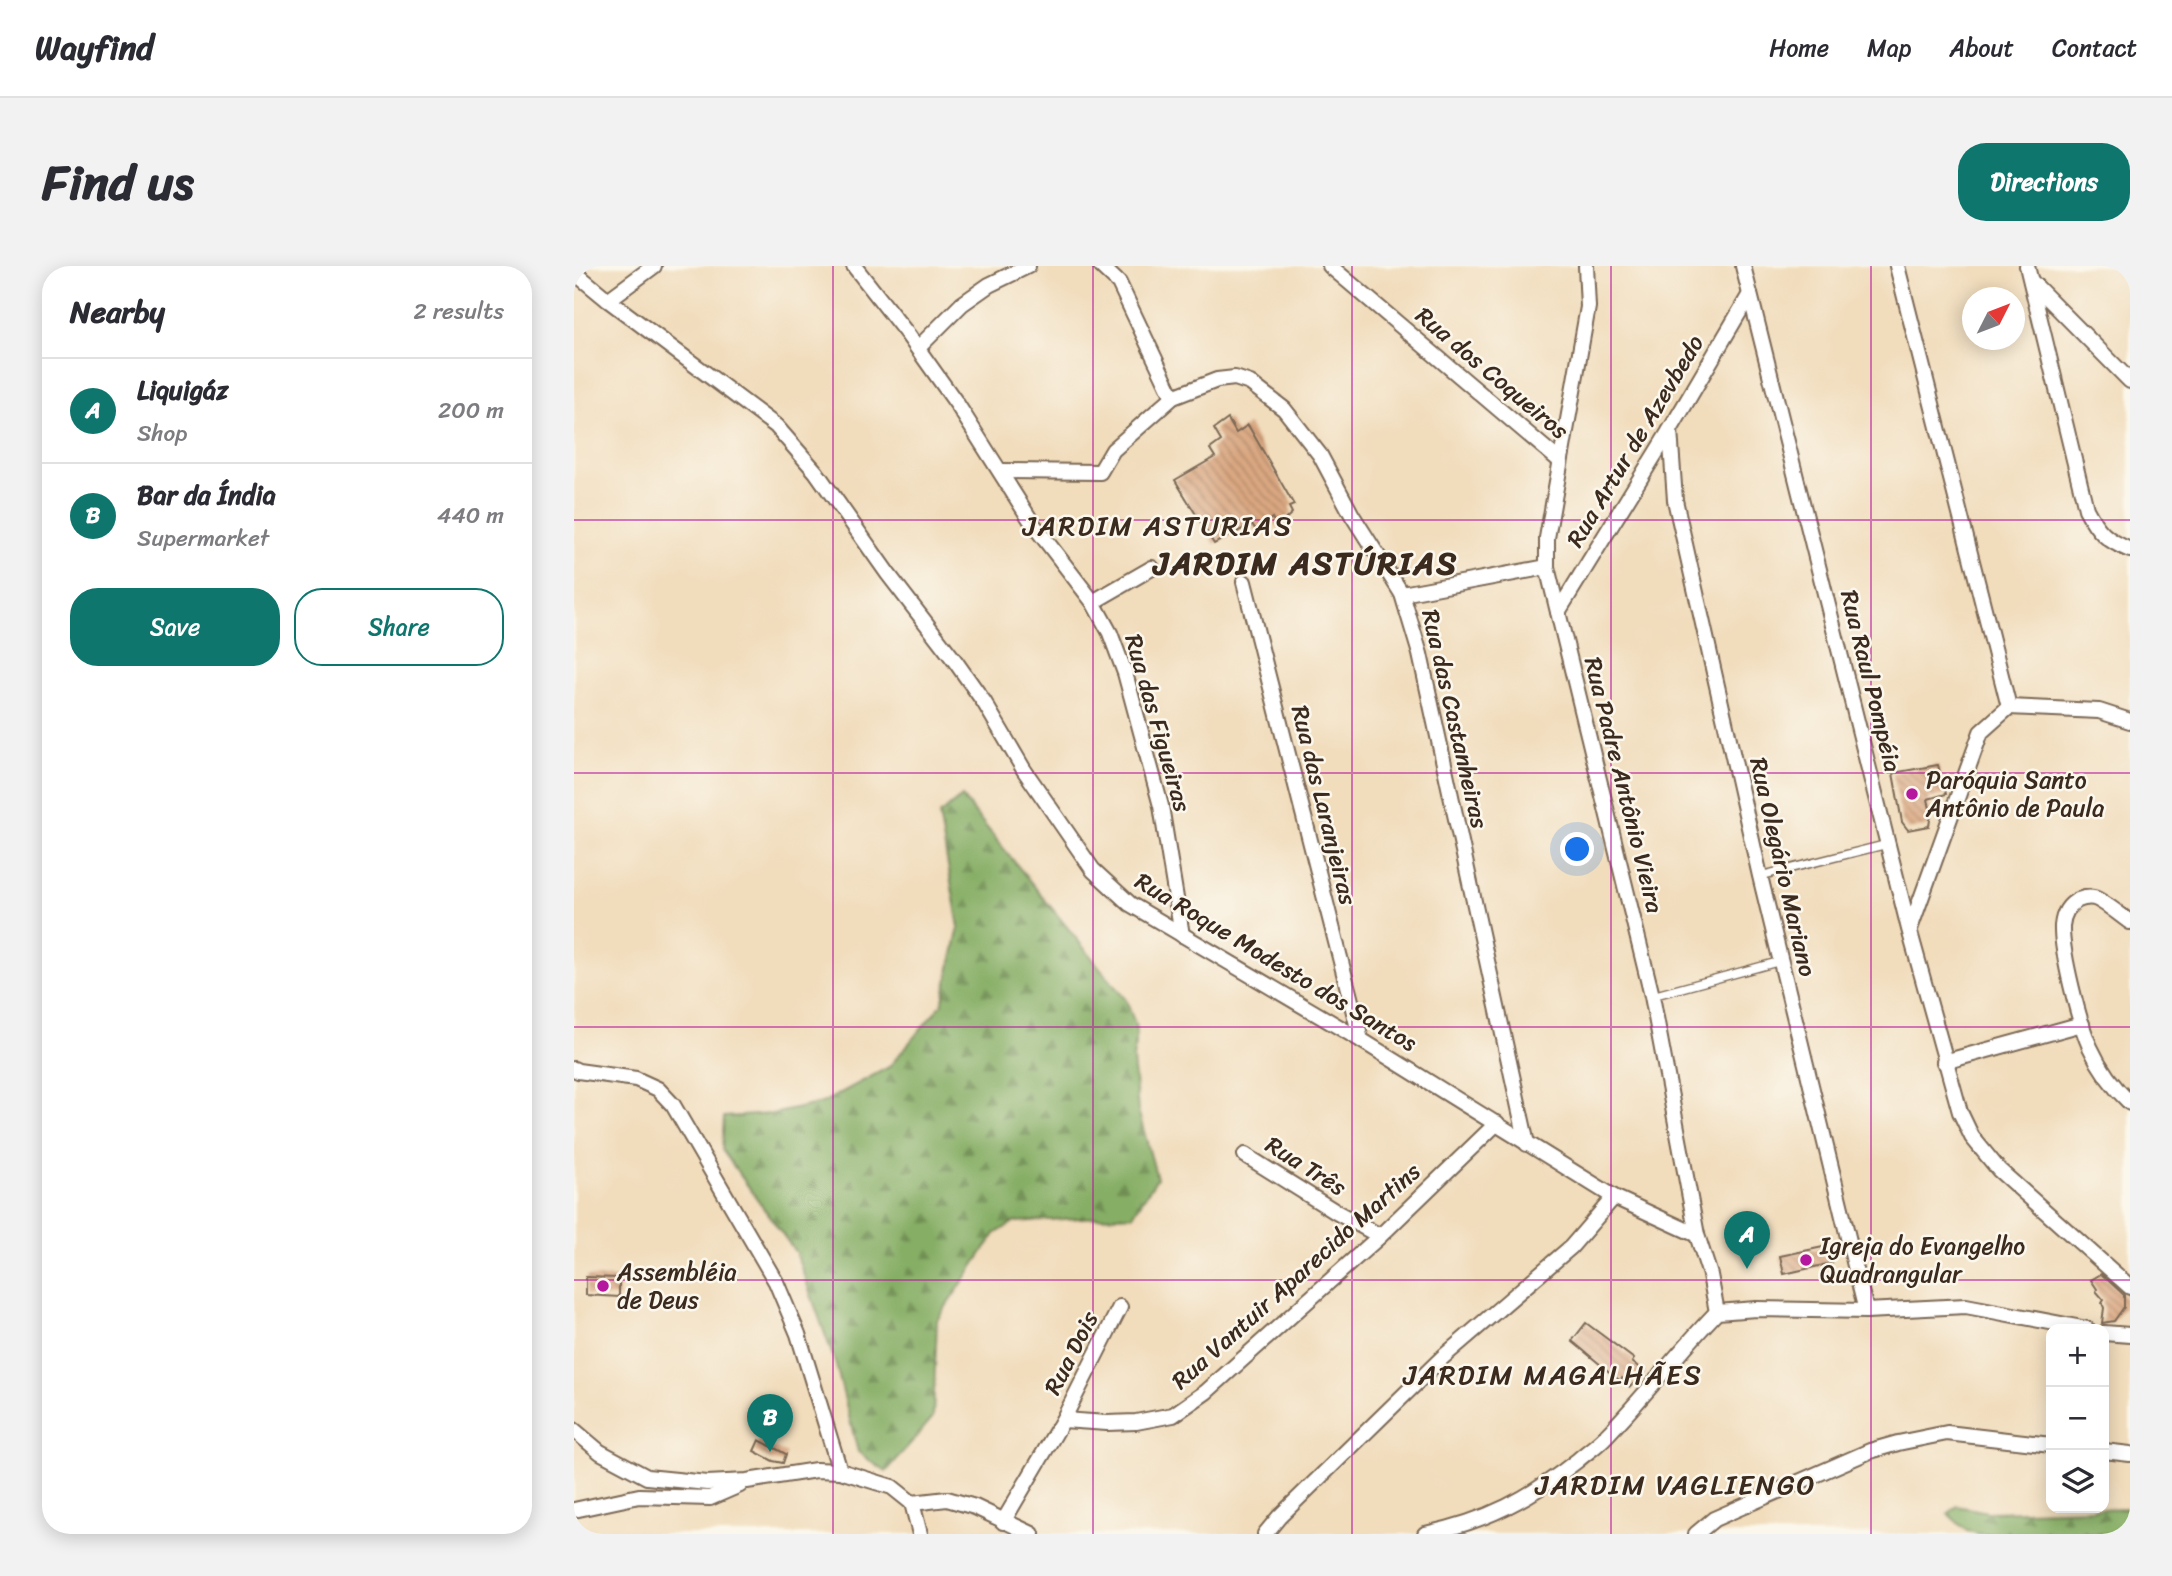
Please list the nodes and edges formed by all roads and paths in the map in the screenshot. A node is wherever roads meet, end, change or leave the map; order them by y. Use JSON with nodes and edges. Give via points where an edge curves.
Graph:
{"nodes":[{"id":1,"x":654,"y":266,"type":"edge"},
{"id":2,"x":854,"y":266,"type":"edge"},
{"id":3,"x":1028,"y":266,"type":"edge"},
{"id":4,"x":1101,"y":266,"type":"edge"},
{"id":5,"x":1330,"y":266,"type":"edge"},
{"id":6,"x":1586,"y":266,"type":"edge"},
{"id":7,"x":1743,"y":266,"type":"edge"},
{"id":8,"x":1897,"y":266,"type":"edge"},
{"id":9,"x":2027,"y":266,"type":"edge"},
{"id":10,"x":574,"y":272,"type":"edge"},
{"id":11,"x":2031,"y":281,"type":"junction"},
{"id":12,"x":1750,"y":294,"type":"junction"},
{"id":13,"x":608,"y":300,"type":"junction"},
{"id":14,"x":918,"y":348,"type":"junction"},
{"id":15,"x":2130,"y":381,"type":"edge"},
{"id":16,"x":1173,"y":397,"type":"junction"},
{"id":17,"x":1670,"y":430,"type":"junction"},
{"id":18,"x":1560,"y":461,"type":"junction"},
{"id":19,"x":1001,"y":471,"type":"junction"},
{"id":20,"x":2130,"y":550,"type":"edge"},
{"id":21,"x":1547,"y":567,"type":"junction"},
{"id":22,"x":1152,"y":568,"type":"dead end"},
{"id":23,"x":1244,"y":582,"type":"dead end"},
{"id":24,"x":1402,"y":594,"type":"junction"},
{"id":25,"x":1093,"y":602,"type":"junction"},
{"id":26,"x":1558,"y":612,"type":"junction"},
{"id":27,"x":2009,"y":707,"type":"junction"},
{"id":28,"x":2130,"y":721,"type":"edge"},
{"id":29,"x":1889,"y":843,"type":"junction"},
{"id":30,"x":1760,"y":876,"type":"junction"},
{"id":31,"x":2130,"y":922,"type":"edge"},
{"id":32,"x":1909,"y":929,"type":"junction"},
{"id":33,"x":1182,"y":935,"type":"junction"},
{"id":34,"x":1782,"y":961,"type":"junction"},
{"id":35,"x":1652,"y":996,"type":"junction"},
{"id":36,"x":2082,"y":1024,"type":"junction"},
{"id":37,"x":1361,"y":1040,"type":"junction"},
{"id":38,"x":1944,"y":1062,"type":"junction"},
{"id":39,"x":574,"y":1069,"type":"edge"},
{"id":40,"x":2130,"y":1103,"type":"edge"},
{"id":41,"x":1497,"y":1124,"type":"junction"},
{"id":42,"x":1527,"y":1144,"type":"junction"},
{"id":43,"x":1245,"y":1155,"type":"dead end"},
{"id":44,"x":1614,"y":1197,"type":"junction"},
{"id":45,"x":1697,"y":1236,"type":"junction"},
{"id":46,"x":1380,"y":1237,"type":"junction"},
{"id":47,"x":2130,"y":1287,"type":"edge"},
{"id":48,"x":1120,"y":1307,"type":"dead end"},
{"id":49,"x":1867,"y":1311,"type":"junction"},
{"id":50,"x":1717,"y":1312,"type":"junction"},
{"id":51,"x":2061,"y":1324,"type":"edge"},
{"id":52,"x":2109,"y":1333,"type":"edge"},
{"id":53,"x":2130,"y":1335,"type":"edge"},
{"id":54,"x":1063,"y":1420,"type":"junction"},
{"id":55,"x":574,"y":1430,"type":"edge"},
{"id":56,"x":2046,"y":1444,"type":"edge"},
{"id":57,"x":2109,"y":1452,"type":"edge"},
{"id":58,"x":2130,"y":1454,"type":"edge"},
{"id":59,"x":840,"y":1471,"type":"junction"},
{"id":60,"x":747,"y":1481,"type":"junction"},
{"id":61,"x":912,"y":1503,"type":"junction"},
{"id":62,"x":574,"y":1510,"type":"edge"},
{"id":63,"x":1003,"y":1522,"type":"junction"},
{"id":64,"x":920,"y":1534,"type":"edge"},
{"id":65,"x":1032,"y":1534,"type":"edge"},
{"id":66,"x":1265,"y":1534,"type":"edge"},
{"id":67,"x":1425,"y":1534,"type":"edge"},
{"id":68,"x":1696,"y":1534,"type":"edge"}],
"edges":[{"from":1,"to":13,"type":"street"},
{"from":2,"to":14,"type":"street","name":"Rua das Figueiras"},
{"from":3,"to":14,"type":"street","via":[[962,304]]},
{"from":4,"to":16,"type":"street","via":[[1119,284]]},
{"from":5,"to":18,"type":"street","name":"Rua dos Coqueiros"},
{"from":6,"to":18,"type":"street","name":"Rua Padre Antônio Vieira","via":[[1588,307]]},
{"from":7,"to":12,"type":"street","name":"Rua Raul Pompéia"},
{"from":8,"to":27,"type":"street"},
{"from":9,"to":11,"type":"street"},
{"from":10,"to":13,"type":"street","name":"Rua Roque Modesto dos Santos"},
{"from":11,"to":15,"type":"street"},
{"from":11,"to":20,"type":"street","via":[[2086,509],[2097,529]]},
{"from":12,"to":17,"type":"street","name":"Rua Artur de Azevbedo"},
{"from":12,"to":29,"type":"street","name":"Rua Raul Pompéia"},
{"from":13,"to":33,"type":"street","name":"Rua Roque Modesto dos Santos","via":[[776,426],[816,471],[955,661],[1093,870],[1130,905]]},
{"from":14,"to":19,"type":"street","name":"Rua das Figueiras"},
{"from":16,"to":19,"type":"street","name":"Rua das Castanheiras","via":[[1113,450],[1100,472]]},
{"from":16,"to":24,"type":"street","name":"Rua das Castanheiras","via":[[1235,378],[1250,383],[1284,409],[1320,456]]},
{"from":17,"to":26,"type":"street","name":"Rua Artur de Azevbedo"},
{"from":17,"to":30,"type":"street","name":"Rua Olegário Mariano","via":[[1675,500]]},
{"from":18,"to":21,"type":"street","name":"Rua Padre Antônio Vieira","via":[[1547,538]]},
{"from":19,"to":25,"type":"street","name":"Rua das Figueiras","via":[[1033,524]]},
{"from":21,"to":24,"type":"street"},
{"from":21,"to":26,"type":"street","name":"Rua Padre Antônio Vieira"},
{"from":22,"to":25,"type":"street"},
{"from":23,"to":37,"type":"street","name":"Rua das Laranjeiras"},
{"from":24,"to":42,"type":"street","name":"Rua das Castanheiras","via":[[1420,654]]},
{"from":25,"to":33,"type":"street","name":"Rua das Figueiras","via":[[1125,673],[1161,806]]},
{"from":26,"to":35,"type":"street","name":"Rua Padre Antônio Vieira"},
{"from":27,"to":28,"type":"street","via":[[2099,711]]},
{"from":27,"to":32,"type":"street","via":[[1981,732]]},
{"from":29,"to":30,"type":"lane"},
{"from":29,"to":32,"type":"street","name":"Rua Raul Pompéia"},
{"from":30,"to":34,"type":"street","name":"Rua Olegário Mariano"},
{"from":31,"to":36,"type":"street","via":[[2094,898],[2073,903],[2065,913],[2064,947]]},
{"from":32,"to":38,"type":"street","name":"Rua Raul Pompéia"},
{"from":33,"to":37,"type":"street","name":"Rua Roque Modesto dos Santos"},
{"from":34,"to":35,"type":"lane"},
{"from":34,"to":49,"type":"street","name":"Rua Olegário Mariano"},
{"from":35,"to":45,"type":"street","name":"Rua Padre Antônio Vieira"},
{"from":36,"to":38,"type":"street"},
{"from":36,"to":40,"type":"street","via":[[2099,1066]]},
{"from":37,"to":41,"type":"street","name":"Rua Roque Modesto dos Santos"},
{"from":38,"to":47,"type":"street","name":"Rua Raul Pompéia","via":[[1959,1112],[1999,1170]]},
{"from":39,"to":59,"type":"street","via":[[636,1079],[658,1088],[673,1105],[789,1308]]},
{"from":41,"to":42,"type":"street","name":"Rua Roque Modesto dos Santos"},
{"from":41,"to":46,"type":"street","name":"Rua Vantuir Aparecido Martins"},
{"from":42,"to":44,"type":"street","name":"Rua Roque Modesto dos Santos"},
{"from":43,"to":46,"type":"street","name":"Rua Três"},
{"from":44,"to":45,"type":"street","name":"Rua Roque Modesto dos Santos"},
{"from":44,"to":66,"type":"street","via":[[1571,1247],[1443,1357]]},
{"from":45,"to":50,"type":"street","name":"Rua Padre Antônio Vieira"},
{"from":46,"to":54,"type":"street","name":"Rua Vantuir Aparecido Martins","via":[[1206,1392],[1173,1415],[1126,1423]]},
{"from":48,"to":54,"type":"street","name":"Rua Dois"},
{"from":49,"to":50,"type":"street","via":[[1756,1308]]},
{"from":49,"to":51,"type":"street","via":[[1966,1306]]},
{"from":50,"to":67,"type":"street","via":[[1604,1438],[1562,1472],[1511,1505],[1454,1528]]},
{"from":52,"to":53,"type":"street"},
{"from":54,"to":63,"type":"street"},
{"from":55,"to":60,"type":"street","via":[[600,1452],[647,1477],[708,1483]]},
{"from":56,"to":68,"type":"street","via":[[1947,1433],[1898,1443],[1714,1519]]},
{"from":57,"to":58,"type":"street"},
{"from":59,"to":60,"type":"street","via":[[816,1470]]},
{"from":59,"to":61,"type":"street","via":[[892,1487]]},
{"from":60,"to":62,"type":"street","via":[[710,1498],[639,1496]]},
{"from":61,"to":63,"type":"street","via":[[947,1499]]},
{"from":61,"to":64,"type":"street"},
{"from":63,"to":65,"type":"street"}]}
